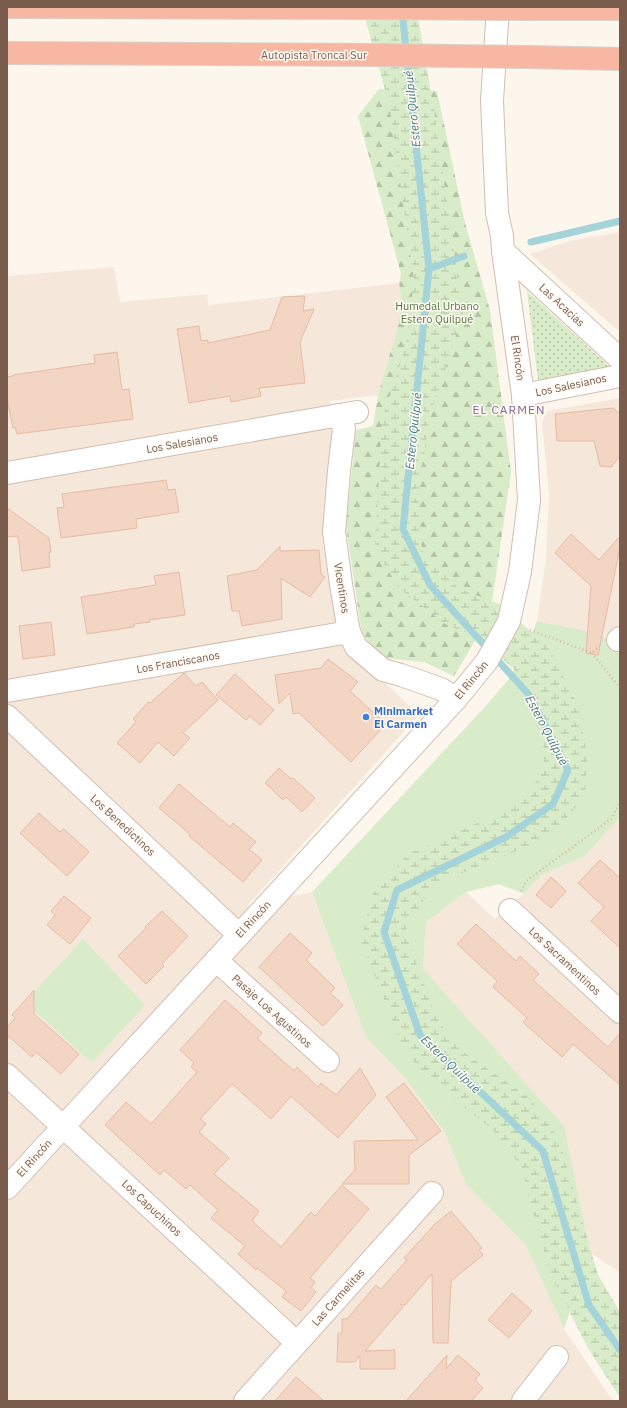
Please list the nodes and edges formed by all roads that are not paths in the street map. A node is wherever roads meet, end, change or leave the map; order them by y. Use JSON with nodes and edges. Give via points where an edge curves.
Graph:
{"nodes":[{"id":1,"x":7,"y":7,"type":"edge"},
{"id":2,"x":498,"y":7,"type":"edge"},
{"id":3,"x":620,"y":9,"type":"edge"},
{"id":4,"x":7,"y":53,"type":"edge"},
{"id":5,"x":620,"y":59,"type":"edge"},
{"id":6,"x":503,"y":251,"type":"junction"},
{"id":7,"x":620,"y":359,"type":"edge"},
{"id":8,"x":620,"y":376,"type":"edge"},
{"id":9,"x":523,"y":395,"type":"junction"},
{"id":10,"x":348,"y":414,"type":"joint"},
{"id":11,"x":7,"y":473,"type":"edge"},
{"id":12,"x":349,"y":632,"type":"junction"},
{"id":13,"x":7,"y":691,"type":"edge"},
{"id":14,"x":456,"y":699,"type":"junction"},
{"id":15,"x":7,"y":716,"type":"edge"},
{"id":16,"x":510,"y":910,"type":"road end"},
{"id":17,"x":239,"y":935,"type":"junction"},
{"id":18,"x":216,"y":960,"type":"junction"},
{"id":19,"x":620,"y":1012,"type":"edge"},
{"id":20,"x":328,"y":1061,"type":"dead end"},
{"id":21,"x":7,"y":1074,"type":"edge"},
{"id":22,"x":64,"y":1126,"type":"junction"},
{"id":23,"x":7,"y":1188,"type":"edge"},
{"id":24,"x":432,"y":1193,"type":"dead end"},
{"id":25,"x":297,"y":1343,"type":"junction"},
{"id":26,"x":557,"y":1357,"type":"dead end"},
{"id":27,"x":245,"y":1401,"type":"edge"},
{"id":28,"x":523,"y":1401,"type":"edge"}],
"edges":[{"from":1,"to":3,"type":"highway","bridge":true},
{"from":2,"to":6,"type":"street","name":"El Rincón","via":[[492,100],[497,213]]},
{"from":4,"to":5,"type":"highway","name":"Autopista Troncal Sur","bridge":true},
{"from":6,"to":7,"type":"street","name":"Las Acacias"},
{"from":6,"to":9,"type":"street","name":"El Rincón"},
{"from":8,"to":9,"type":"street","name":"Los Salesianos"},
{"from":9,"to":14,"type":"street","name":"El Rincón","via":[[529,500],[520,572],[510,621],[487,661]]},
{"from":10,"to":11,"type":"street","name":"Los Salesianos"},
{"from":10,"to":12,"type":"street","name":"Vicentinos","via":[[339,471],[334,532]]},
{"from":12,"to":13,"type":"street","name":"Los Franciscanos"},
{"from":12,"to":14,"type":"street","name":"Vicentinos","via":[[356,647],[383,670],[441,689]]},
{"from":14,"to":17,"type":"street","name":"El Rincón"},
{"from":15,"to":17,"type":"street","name":"Los Benedictinos"},
{"from":16,"to":19,"type":"street","name":"Los Sacramentinos"},
{"from":17,"to":18,"type":"street","name":"El Rincón"},
{"from":18,"to":20,"type":"street","name":"Pasaje Los Agustinos"},
{"from":18,"to":22,"type":"street","name":"El Rincón"},
{"from":21,"to":22,"type":"street","name":"Los Capuchinos"},
{"from":22,"to":23,"type":"street","name":"El Rincón"},
{"from":22,"to":25,"type":"street","name":"Los Capuchinos"},
{"from":24,"to":25,"type":"street","name":"Las Carmelitas"},
{"from":25,"to":27,"type":"street","name":"Las Carmelitas"},
{"from":26,"to":28,"type":"street"}]}
